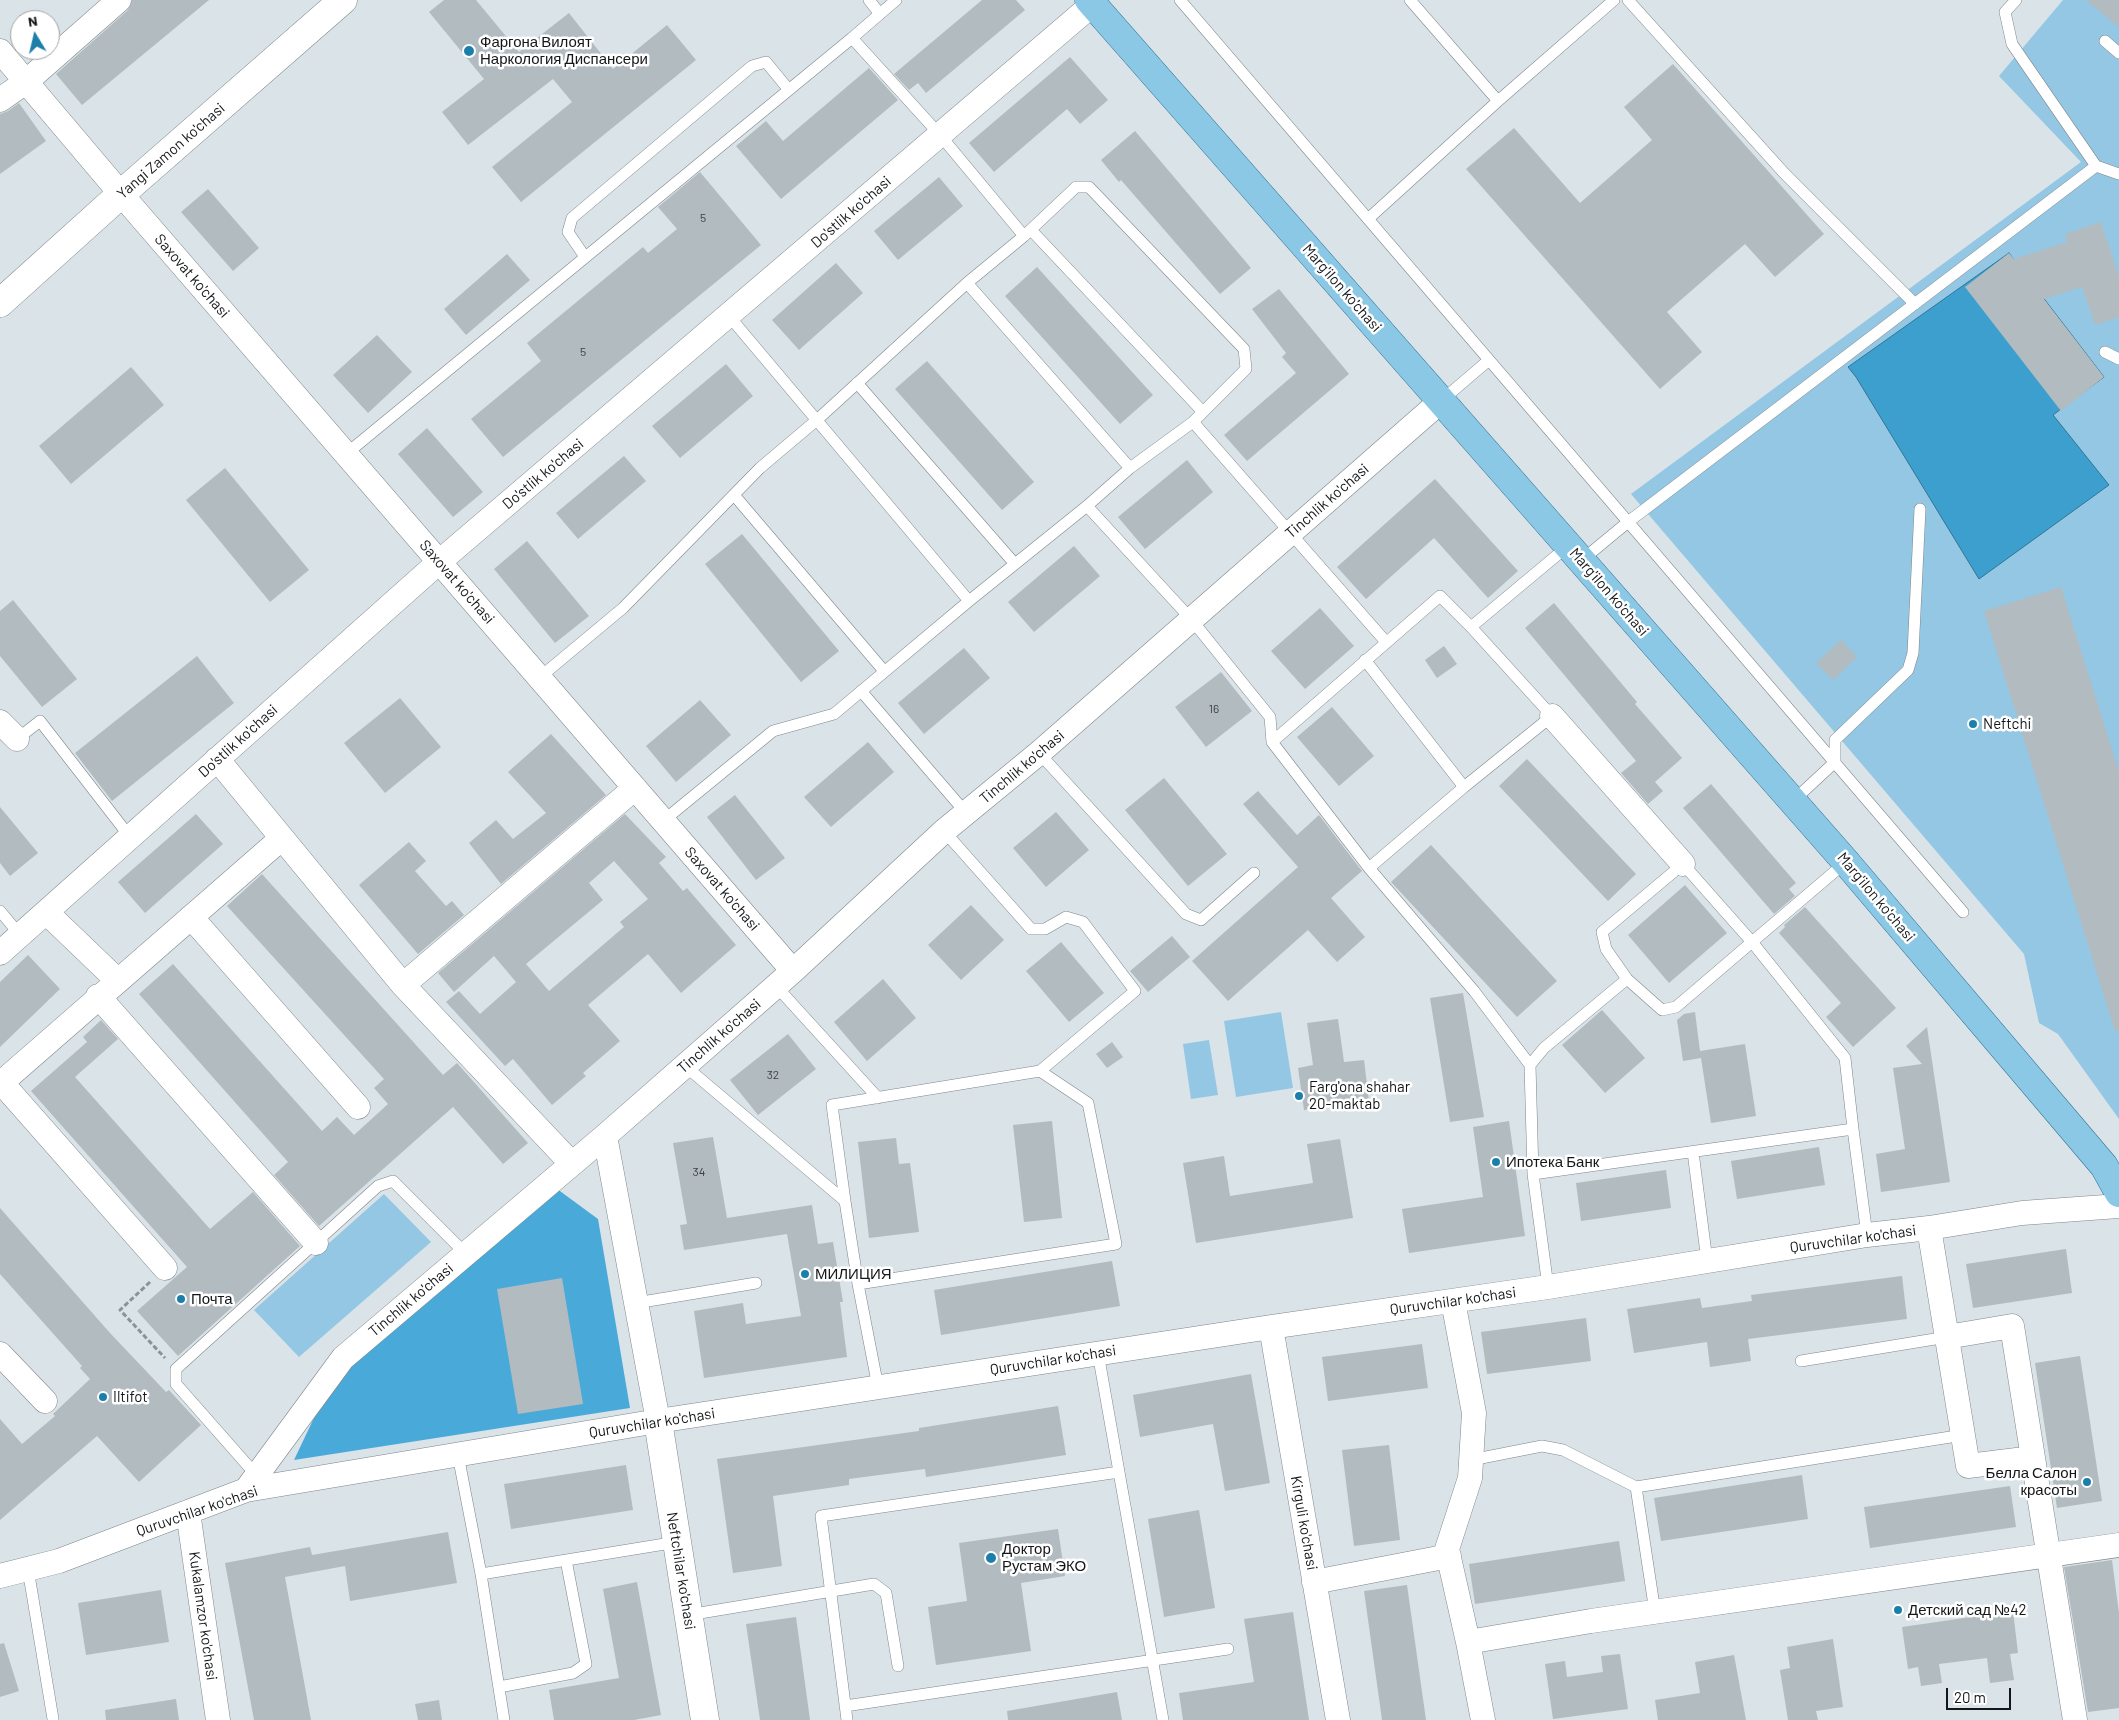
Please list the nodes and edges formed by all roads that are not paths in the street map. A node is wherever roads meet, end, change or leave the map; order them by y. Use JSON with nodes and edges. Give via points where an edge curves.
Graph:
{"nodes":[{"id":1,"x":119,"y":0,"type":"edge"},
{"id":2,"x":343,"y":0,"type":"edge"},
{"id":3,"x":869,"y":0,"type":"edge"},
{"id":4,"x":896,"y":0,"type":"edge"},
{"id":5,"x":1180,"y":0,"type":"edge"},
{"id":6,"x":1410,"y":0,"type":"edge"},
{"id":7,"x":1614,"y":0,"type":"edge"},
{"id":8,"x":1628,"y":0,"type":"edge"},
{"id":9,"x":2016,"y":0,"type":"edge"},
{"id":10,"x":1091,"y":2,"type":"edge"},
{"id":11,"x":880,"y":14,"type":"junction"},
{"id":12,"x":852,"y":38,"type":"junction"},
{"id":13,"x":2105,"y":41,"type":"dead end"},
{"id":14,"x":0,"y":51,"type":"edge"},
{"id":15,"x":2119,"y":53,"type":"edge"},
{"id":16,"x":27,"y":81,"type":"junction"},
{"id":17,"x":789,"y":90,"type":"junction"},
{"id":18,"x":0,"y":100,"type":"edge"},
{"id":19,"x":1498,"y":101,"type":"junction"},
{"id":20,"x":940,"y":135,"type":"junction"},
{"id":21,"x":2096,"y":166,"type":"junction"},
{"id":22,"x":2119,"y":174,"type":"edge"},
{"id":23,"x":121,"y":194,"type":"junction"},
{"id":24,"x":1368,"y":219,"type":"junction"},
{"id":25,"x":1028,"y":233,"type":"junction"},
{"id":26,"x":585,"y":258,"type":"junction"},
{"id":27,"x":967,"y":284,"type":"junction"},
{"id":28,"x":0,"y":303,"type":"edge"},
{"id":29,"x":1915,"y":304,"type":"junction"},
{"id":30,"x":730,"y":316,"type":"junction"},
{"id":31,"x":2105,"y":352,"type":"dead end"},
{"id":32,"x":2119,"y":359,"type":"edge"},
{"id":33,"x":1489,"y":360,"type":"junction"},
{"id":34,"x":858,"y":383,"type":"junction"},
{"id":35,"x":1441,"y":401,"type":"junction"},
{"id":36,"x":1203,"y":412,"type":"junction"},
{"id":37,"x":818,"y":420,"type":"junction"},
{"id":38,"x":1193,"y":422,"type":"junction"},
{"id":39,"x":346,"y":454,"type":"junction"},
{"id":40,"x":1130,"y":468,"type":"junction"},
{"id":41,"x":734,"y":495,"type":"junction"},
{"id":42,"x":1087,"y":506,"type":"junction"},
{"id":43,"x":1920,"y":509,"type":"dead end"},
{"id":44,"x":1628,"y":522,"type":"junction"},
{"id":45,"x":1290,"y":534,"type":"junction"},
{"id":46,"x":1575,"y":553,"type":"junction"},
{"id":47,"x":439,"y":562,"type":"junction"},
{"id":48,"x":1015,"y":564,"type":"junction"},
{"id":49,"x":969,"y":601,"type":"junction"},
{"id":50,"x":1191,"y":619,"type":"junction"},
{"id":51,"x":1471,"y":627,"type":"junction"},
{"id":52,"x":1386,"y":642,"type":"junction"},
{"id":53,"x":1365,"y":660,"type":"junction"},
{"id":54,"x":884,"y":671,"type":"junction"},
{"id":55,"x":540,"y":678,"type":"junction"},
{"id":56,"x":860,"y":691,"type":"junction"},
{"id":57,"x":1552,"y":716,"type":"junction"},
{"id":58,"x":0,"y":722,"type":"edge"},
{"id":59,"x":17,"y":739,"type":"joint"},
{"id":60,"x":1272,"y":742,"type":"junction"},
{"id":61,"x":1039,"y":753,"type":"junction"},
{"id":62,"x":217,"y":760,"type":"junction"},
{"id":63,"x":1835,"y":762,"type":"junction"},
{"id":64,"x":1464,"y":787,"type":"junction"},
{"id":65,"x":635,"y":788,"type":"junction"},
{"id":66,"x":1793,"y":801,"type":"junction"},
{"id":67,"x":966,"y":813,"type":"junction"},
{"id":68,"x":663,"y":821,"type":"junction"},
{"id":69,"x":944,"y":831,"type":"junction"},
{"id":70,"x":130,"y":837,"type":"junction"},
{"id":71,"x":282,"y":838,"type":"junction"},
{"id":72,"x":1846,"y":862,"type":"junction"},
{"id":73,"x":1683,"y":864,"type":"junction"},
{"id":74,"x":1369,"y":868,"type":"junction"},
{"id":75,"x":1254,"y":873,"type":"dead end"},
{"id":76,"x":0,"y":911,"type":"edge"},
{"id":77,"x":46,"y":912,"type":"junction"},
{"id":78,"x":1964,"y":912,"type":"dead end"},
{"id":79,"x":191,"y":917,"type":"junction"},
{"id":80,"x":20,"y":935,"type":"junction"},
{"id":81,"x":1752,"y":942,"type":"junction"},
{"id":82,"x":0,"y":953,"type":"edge"},
{"id":83,"x":793,"y":971,"type":"junction"},
{"id":84,"x":1627,"y":979,"type":"junction"},
{"id":85,"x":118,"y":981,"type":"junction"},
{"id":86,"x":403,"y":985,"type":"junction"},
{"id":87,"x":776,"y":986,"type":"junction"},
{"id":88,"x":98,"y":996,"type":"junction"},
{"id":89,"x":1530,"y":1064,"type":"junction"},
{"id":90,"x":685,"y":1066,"type":"junction"},
{"id":91,"x":1040,"y":1071,"type":"junction"},
{"id":92,"x":1,"y":1083,"type":"edge"},
{"id":93,"x":878,"y":1098,"type":"junction"},
{"id":94,"x":358,"y":1107,"type":"dead end"},
{"id":95,"x":1853,"y":1129,"type":"junction"},
{"id":96,"x":605,"y":1136,"type":"junction"},
{"id":97,"x":1692,"y":1152,"type":"junction"},
{"id":98,"x":572,"y":1164,"type":"junction"},
{"id":99,"x":2112,"y":1165,"type":"edge"},
{"id":100,"x":1533,"y":1174,"type":"junction"},
{"id":101,"x":2119,"y":1193,"type":"edge"},
{"id":102,"x":846,"y":1201,"type":"junction"},
{"id":103,"x":2119,"y":1206,"type":"edge"},
{"id":104,"x":1929,"y":1228,"type":"junction"},
{"id":105,"x":1867,"y":1235,"type":"junction"},
{"id":106,"x":316,"y":1243,"type":"junction"},
{"id":107,"x":466,"y":1254,"type":"junction"},
{"id":108,"x":1707,"y":1261,"type":"junction"},
{"id":109,"x":165,"y":1268,"type":"road end"},
{"id":110,"x":756,"y":1283,"type":"dead end"},
{"id":111,"x":858,"y":1284,"type":"junction"},
{"id":112,"x":1548,"y":1287,"type":"junction"},
{"id":113,"x":1453,"y":1301,"type":"junction"},
{"id":114,"x":636,"y":1303,"type":"junction"},
{"id":115,"x":1271,"y":1327,"type":"junction"},
{"id":116,"x":1947,"y":1337,"type":"junction"},
{"id":117,"x":1098,"y":1353,"type":"junction"},
{"id":118,"x":0,"y":1354,"type":"edge"},
{"id":119,"x":1802,"y":1361,"type":"dead end"},
{"id":120,"x":878,"y":1387,"type":"junction"},
{"id":121,"x":45,"y":1400,"type":"dead end"},
{"id":122,"x":658,"y":1421,"type":"junction"},
{"id":123,"x":1963,"y":1435,"type":"junction"},
{"id":124,"x":458,"y":1455,"type":"junction"},
{"id":125,"x":2033,"y":1458,"type":"junction"},
{"id":126,"x":1471,"y":1460,"type":"junction"},
{"id":127,"x":1119,"y":1472,"type":"junction"},
{"id":128,"x":252,"y":1483,"type":"junction"},
{"id":129,"x":1636,"y":1487,"type":"junction"},
{"id":130,"x":188,"y":1512,"type":"junction"},
{"id":131,"x":677,"y":1542,"type":"junction"},
{"id":132,"x":2119,"y":1545,"type":"edge"},
{"id":133,"x":2048,"y":1555,"type":"junction"},
{"id":134,"x":1449,"y":1556,"type":"junction"},
{"id":135,"x":566,"y":1560,"type":"junction"},
{"id":136,"x":28,"y":1569,"type":"junction"},
{"id":137,"x":481,"y":1574,"type":"junction"},
{"id":138,"x":0,"y":1576,"type":"edge"},
{"id":139,"x":1314,"y":1582,"type":"junction"},
{"id":140,"x":830,"y":1590,"type":"junction"},
{"id":141,"x":1654,"y":1612,"type":"junction"},
{"id":142,"x":688,"y":1615,"type":"junction"},
{"id":143,"x":1468,"y":1642,"type":"junction"},
{"id":144,"x":1228,"y":1649,"type":"dead end"},
{"id":145,"x":1153,"y":1661,"type":"junction"},
{"id":146,"x":898,"y":1666,"type":"dead end"},
{"id":147,"x":499,"y":1686,"type":"junction"},
{"id":148,"x":845,"y":1706,"type":"junction"},
{"id":149,"x":53,"y":1719,"type":"edge"},
{"id":150,"x":218,"y":1720,"type":"edge"},
{"id":151,"x":504,"y":1720,"type":"edge"},
{"id":152,"x":705,"y":1720,"type":"edge"},
{"id":153,"x":847,"y":1720,"type":"edge"},
{"id":154,"x":1163,"y":1720,"type":"edge"},
{"id":155,"x":1338,"y":1720,"type":"edge"},
{"id":156,"x":1483,"y":1720,"type":"edge"},
{"id":157,"x":2075,"y":1720,"type":"edge"}],
"edges":[{"from":1,"to":16,"type":"street"},
{"from":2,"to":23,"type":"street","name":"Yangi Zamon ko'chasi"},
{"from":3,"to":11,"type":"lane"},
{"from":4,"to":11,"type":"lane"},
{"from":5,"to":24,"type":"lane"},
{"from":6,"to":19,"type":"lane"},
{"from":7,"to":19,"type":"lane"},
{"from":8,"to":29,"type":"lane","via":[[1784,173]]},
{"from":9,"to":21,"type":"lane","via":[[2005,12],[2012,44]]},
{"from":10,"to":20,"type":"street","name":"Do'stlik ko'chasi"},
{"from":10,"to":35,"type":"main road","name":"Marg'ilon ko'chasi"},
{"from":11,"to":12,"type":"lane"},
{"from":12,"to":17,"type":"lane"},
{"from":12,"to":20,"type":"lane"},
{"from":13,"to":15,"type":"lane"},
{"from":14,"to":16,"type":"street","name":"Saxovat ko'chasi"},
{"from":16,"to":18,"type":"street"},
{"from":16,"to":23,"type":"street","name":"Saxovat ko'chasi"},
{"from":17,"to":26,"type":"lane"},
{"from":17,"to":26,"type":"lane","via":[[766,62],[752,66],[572,218],[568,232]]},
{"from":19,"to":24,"type":"lane"},
{"from":20,"to":25,"type":"lane"},
{"from":20,"to":30,"type":"street","name":"Do'stlik ko'chasi"},
{"from":21,"to":22,"type":"lane"},
{"from":21,"to":29,"type":"lane"},
{"from":23,"to":28,"type":"street","name":"Yangi Zamon ko'chasi"},
{"from":23,"to":39,"type":"street","name":"Saxovat ko'chasi"},
{"from":24,"to":33,"type":"lane"},
{"from":25,"to":27,"type":"lane"},
{"from":25,"to":36,"type":"lane"},
{"from":25,"to":36,"type":"lane","via":[[1076,187],[1089,187],[1244,350],[1246,369]]},
{"from":26,"to":39,"type":"lane"},
{"from":27,"to":34,"type":"lane"},
{"from":27,"to":40,"type":"lane"},
{"from":29,"to":44,"type":"lane"},
{"from":30,"to":37,"type":"lane"},
{"from":30,"to":47,"type":"street","name":"Do'stlik ko'chasi"},
{"from":31,"to":32,"type":"lane"},
{"from":33,"to":35,"type":"lane"},
{"from":33,"to":44,"type":"lane"},
{"from":34,"to":37,"type":"lane"},
{"from":34,"to":48,"type":"lane"},
{"from":35,"to":45,"type":"street","name":"Tinchlik ko'chasi"},
{"from":35,"to":46,"type":"main road","name":"Marg'ilon ko'chasi"},
{"from":36,"to":38,"type":"lane"},
{"from":37,"to":41,"type":"lane","via":[[760,468]]},
{"from":37,"to":49,"type":"lane"},
{"from":38,"to":40,"type":"lane"},
{"from":38,"to":45,"type":"lane"},
{"from":39,"to":47,"type":"street","name":"Saxovat ko'chasi"},
{"from":40,"to":42,"type":"lane"},
{"from":41,"to":54,"type":"lane"},
{"from":41,"to":55,"type":"lane","via":[[623,608]]},
{"from":42,"to":48,"type":"lane"},
{"from":42,"to":50,"type":"lane"},
{"from":43,"to":63,"type":"lane","via":[[1913,653],[1908,670],[1835,740]]},
{"from":44,"to":46,"type":"lane"},
{"from":44,"to":63,"type":"lane"},
{"from":45,"to":50,"type":"street","name":"Tinchlik ko'chasi"},
{"from":45,"to":52,"type":"lane"},
{"from":46,"to":51,"type":"lane"},
{"from":46,"to":66,"type":"main road","name":"Marg'ilon ko'chasi"},
{"from":47,"to":55,"type":"street","name":"Saxovat ko'chasi"},
{"from":47,"to":62,"type":"street","name":"Do'stlik ko'chasi"},
{"from":48,"to":49,"type":"lane"},
{"from":49,"to":54,"type":"lane"},
{"from":50,"to":60,"type":"lane","via":[[1270,717]]},
{"from":50,"to":61,"type":"street","name":"Tinchlik ko'chasi"},
{"from":51,"to":52,"type":"lane","via":[[1440,596]]},
{"from":51,"to":57,"type":"lane"},
{"from":52,"to":53,"type":"lane"},
{"from":53,"to":60,"type":"lane"},
{"from":53,"to":64,"type":"lane"},
{"from":54,"to":56,"type":"lane"},
{"from":55,"to":65,"type":"street","name":"Saxovat ko'chasi"},
{"from":56,"to":67,"type":"lane"},
{"from":56,"to":68,"type":"lane","via":[[834,714],[774,731]]},
{"from":57,"to":64,"type":"lane"},
{"from":57,"to":73,"type":"street"},
{"from":58,"to":59,"type":"street"},
{"from":59,"to":70,"type":"lane","via":[[40,721]]},
{"from":60,"to":74,"type":"lane"},
{"from":61,"to":67,"type":"street","name":"Tinchlik ko'chasi"},
{"from":61,"to":75,"type":"lane","via":[[1186,914],[1202,920]]},
{"from":62,"to":70,"type":"street","name":"Do'stlik ko'chasi"},
{"from":62,"to":71,"type":"street"},
{"from":63,"to":66,"type":"lane"},
{"from":63,"to":78,"type":"lane"},
{"from":64,"to":74,"type":"lane"},
{"from":65,"to":68,"type":"street","name":"Saxovat ko'chasi"},
{"from":65,"to":86,"type":"street"},
{"from":66,"to":72,"type":"main road","name":"Marg'ilon ko'chasi"},
{"from":67,"to":69,"type":"street","name":"Tinchlik ko'chasi"},
{"from":68,"to":83,"type":"street","name":"Saxovat ko'chasi"},
{"from":69,"to":83,"type":"street","name":"Tinchlik ko'chasi"},
{"from":69,"to":91,"type":"lane","via":[[1031,929],[1045,929],[1066,917],[1083,922],[1135,991]]},
{"from":70,"to":77,"type":"street","name":"Do'stlik ko'chasi"},
{"from":71,"to":79,"type":"street"},
{"from":71,"to":86,"type":"street"},
{"from":72,"to":81,"type":"lane"},
{"from":72,"to":99,"type":"main road","name":"Marg'ilon ko'chasi"},
{"from":73,"to":81,"type":"lane"},
{"from":73,"to":84,"type":"lane","via":[[1602,932],[1606,949]]},
{"from":74,"to":89,"type":"lane","via":[[1474,991]]},
{"from":76,"to":80,"type":"lane"},
{"from":77,"to":80,"type":"street","name":"Do'stlik ko'chasi"},
{"from":77,"to":85,"type":"street"},
{"from":79,"to":85,"type":"street"},
{"from":79,"to":94,"type":"street"},
{"from":80,"to":82,"type":"street","name":"Do'stlik ko'chasi"},
{"from":81,"to":84,"type":"lane","via":[[1676,1008],[1662,1010]]},
{"from":81,"to":95,"type":"lane","via":[[1845,1058]]},
{"from":83,"to":87,"type":"street","name":"Tinchlik ko'chasi"},
{"from":84,"to":89,"type":"lane","via":[[1544,1048]]},
{"from":85,"to":88,"type":"street"},
{"from":86,"to":98,"type":"street"},
{"from":87,"to":90,"type":"street","name":"Tinchlik ko'chasi"},
{"from":87,"to":93,"type":"lane"},
{"from":88,"to":92,"type":"street"},
{"from":88,"to":106,"type":"street"},
{"from":89,"to":100,"type":"lane"},
{"from":90,"to":96,"type":"street","name":"Tinchlik ko'chasi"},
{"from":90,"to":102,"type":"lane"},
{"from":91,"to":93,"type":"lane"},
{"from":91,"to":111,"type":"lane","via":[[1088,1103],[1116,1244]]},
{"from":92,"to":109,"type":"street"},
{"from":93,"to":102,"type":"lane","via":[[832,1105]]},
{"from":95,"to":97,"type":"lane"},
{"from":95,"to":105,"type":"lane"},
{"from":96,"to":98,"type":"street","name":"Tinchlik ko'chasi"},
{"from":96,"to":114,"type":"street"},
{"from":97,"to":100,"type":"lane"},
{"from":97,"to":108,"type":"lane"},
{"from":98,"to":107,"type":"street","name":"Tinchlik ko'chasi"},
{"from":99,"to":101,"type":"main road","name":"Marg'ilon ko'chasi"},
{"from":100,"to":112,"type":"lane"},
{"from":102,"to":111,"type":"lane"},
{"from":103,"to":104,"type":"street","name":"Quruvchilar ko'chasi","via":[[2022,1213]]},
{"from":104,"to":105,"type":"street","name":"Quruvchilar ko'chasi"},
{"from":104,"to":116,"type":"street"},
{"from":105,"to":108,"type":"street","name":"Quruvchilar ko'chasi"},
{"from":106,"to":107,"type":"lane","via":[[378,1186],[394,1181]]},
{"from":106,"to":128,"type":"lane","via":[[176,1370],[176,1384]]},
{"from":107,"to":128,"type":"street","name":"Tinchlik ko'chasi","via":[[343,1358]]},
{"from":108,"to":112,"type":"street","name":"Quruvchilar ko'chasi"},
{"from":110,"to":114,"type":"lane"},
{"from":111,"to":120,"type":"lane"},
{"from":112,"to":113,"type":"street","name":"Quruvchilar ko'chasi"},
{"from":113,"to":115,"type":"street","name":"Quruvchilar ko'chasi"},
{"from":113,"to":126,"type":"street","via":[[1474,1413]]},
{"from":114,"to":122,"type":"street"},
{"from":115,"to":117,"type":"street","name":"Quruvchilar ko'chasi"},
{"from":115,"to":139,"type":"street","name":"Kirguli ko'chasi"},
{"from":116,"to":119,"type":"lane"},
{"from":116,"to":123,"type":"street"},
{"from":116,"to":125,"type":"street","via":[[2012,1326]]},
{"from":117,"to":120,"type":"street","name":"Quruvchilar ko'chasi"},
{"from":117,"to":127,"type":"lane"},
{"from":118,"to":121,"type":"street"},
{"from":120,"to":122,"type":"street","name":"Quruvchilar ko'chasi"},
{"from":122,"to":124,"type":"street","name":"Quruvchilar ko'chasi"},
{"from":122,"to":131,"type":"street","name":"Neftchilar ko'chasi"},
{"from":123,"to":125,"type":"street","via":[[1968,1466]]},
{"from":123,"to":129,"type":"lane"},
{"from":124,"to":128,"type":"street","name":"Quruvchilar ko'chasi"},
{"from":124,"to":137,"type":"lane"},
{"from":125,"to":133,"type":"street"},
{"from":126,"to":129,"type":"lane","via":[[1542,1446],[1563,1450]]},
{"from":126,"to":134,"type":"street","via":[[1470,1478],[1447,1549]]},
{"from":127,"to":140,"type":"lane","via":[[821,1516]]},
{"from":127,"to":145,"type":"lane"},
{"from":128,"to":130,"type":"street","name":"Quruvchilar ko'chasi"},
{"from":129,"to":141,"type":"lane"},
{"from":130,"to":136,"type":"street","name":"Quruvchilar ko'chasi","via":[[59,1561]]},
{"from":130,"to":150,"type":"street","name":"Kukalamzor ko'chasi"},
{"from":131,"to":135,"type":"lane"},
{"from":131,"to":142,"type":"street","name":"Neftchilar ko'chasi"},
{"from":132,"to":133,"type":"street"},
{"from":133,"to":141,"type":"street"},
{"from":133,"to":157,"type":"street"},
{"from":134,"to":139,"type":"street"},
{"from":134,"to":143,"type":"street"},
{"from":135,"to":137,"type":"lane"},
{"from":135,"to":147,"type":"lane","via":[[586,1664],[573,1673]]},
{"from":136,"to":138,"type":"street","name":"Quruvchilar ko'chasi"},
{"from":136,"to":149,"type":"lane"},
{"from":137,"to":147,"type":"lane"},
{"from":139,"to":155,"type":"street","name":"Kirguli ko'chasi"},
{"from":140,"to":142,"type":"lane"},
{"from":140,"to":146,"type":"lane","via":[[874,1584],[886,1593]]},
{"from":140,"to":148,"type":"lane"},
{"from":141,"to":143,"type":"street"},
{"from":142,"to":152,"type":"street","name":"Neftchilar ko'chasi"},
{"from":143,"to":156,"type":"street"},
{"from":144,"to":145,"type":"lane"},
{"from":145,"to":148,"type":"lane"},
{"from":145,"to":154,"type":"lane"},
{"from":147,"to":151,"type":"lane"},
{"from":148,"to":153,"type":"lane"}]}
